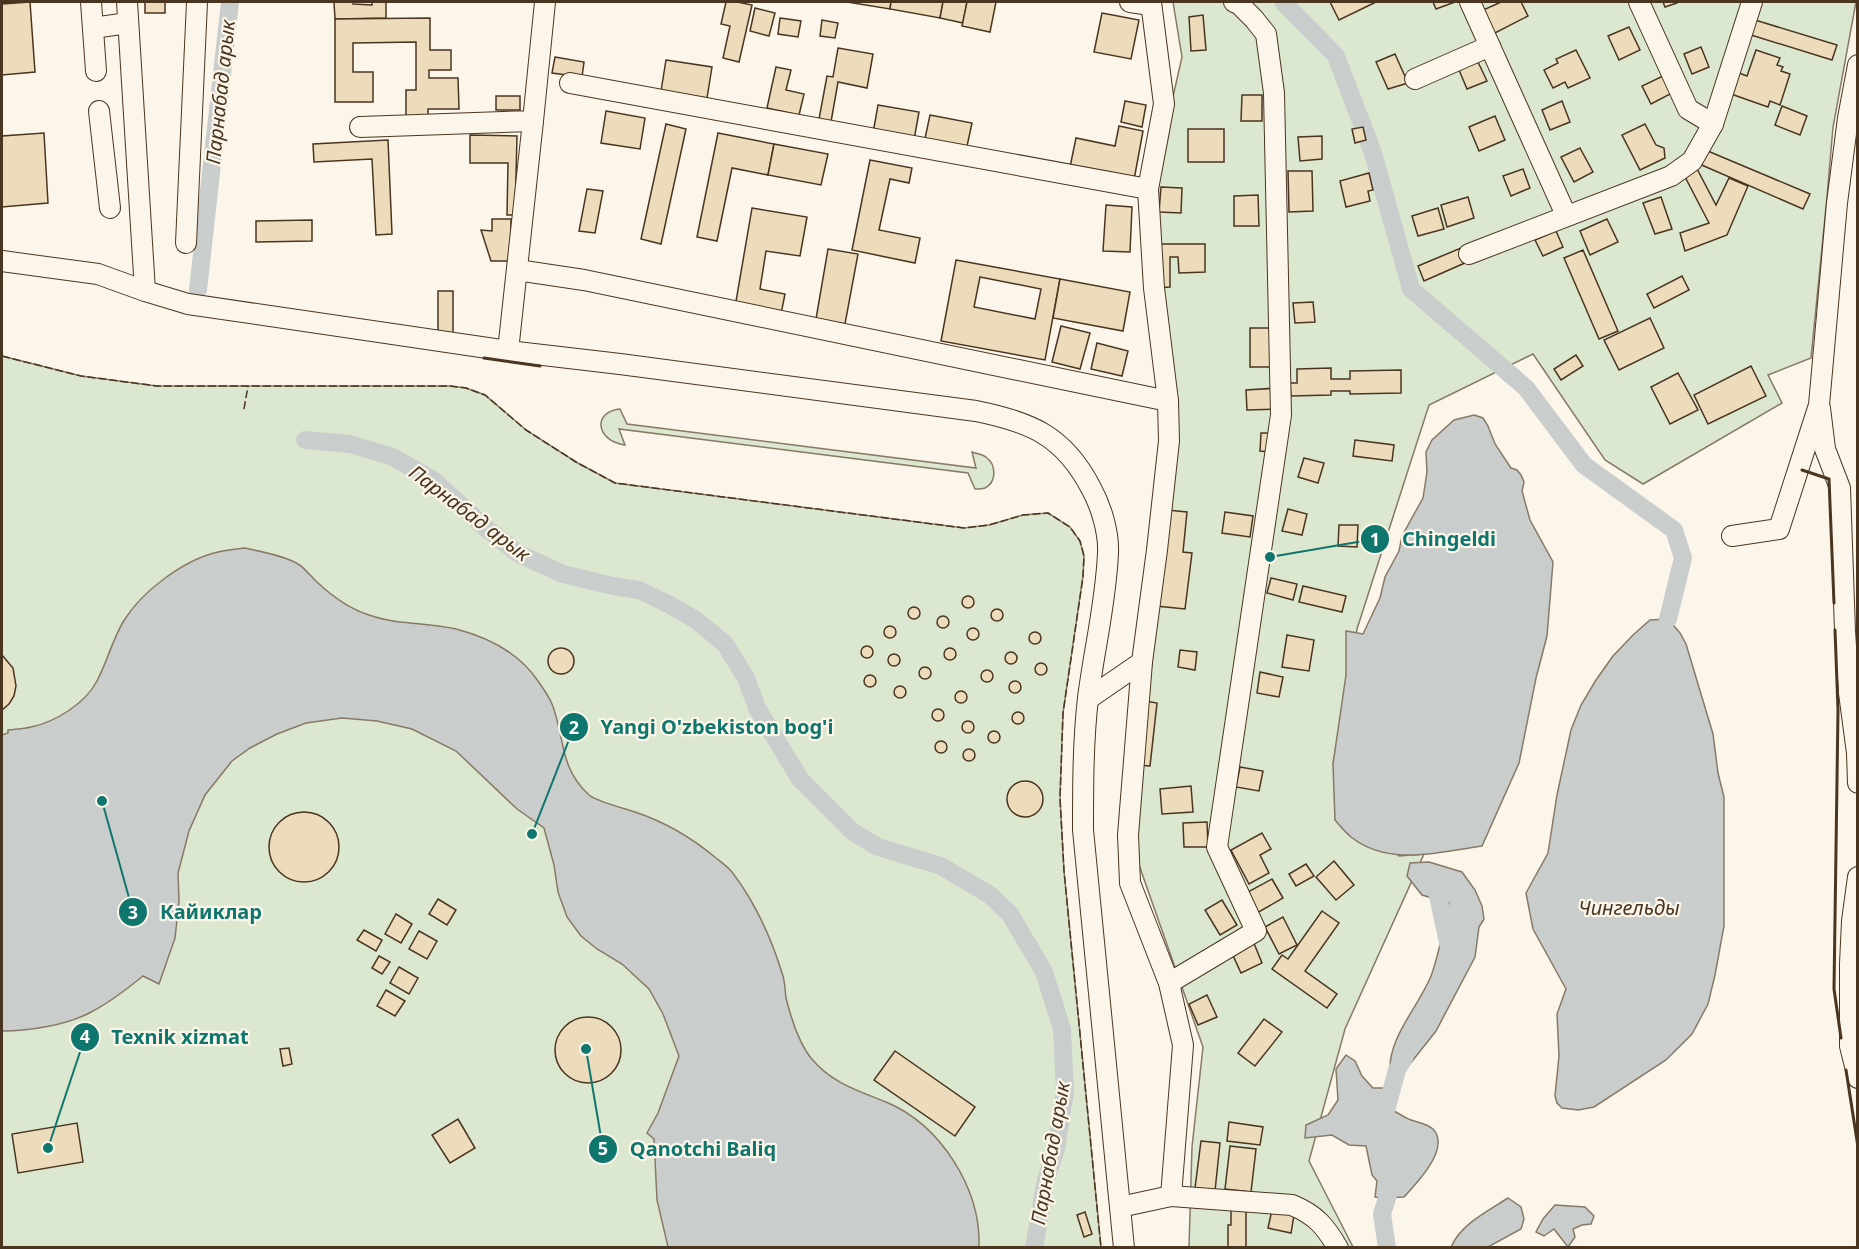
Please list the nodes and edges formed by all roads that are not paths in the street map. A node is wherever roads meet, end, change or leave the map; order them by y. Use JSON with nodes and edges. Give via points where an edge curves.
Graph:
{"nodes":[{"id":1,"x":91,"y":2,"type":"edge"},
{"id":2,"x":126,"y":2,"type":"edge"},
{"id":3,"x":197,"y":2,"type":"edge"},
{"id":4,"x":545,"y":2,"type":"edge"},
{"id":5,"x":1130,"y":2,"type":"edge"},
{"id":6,"x":1234,"y":2,"type":"edge"},
{"id":7,"x":1470,"y":2,"type":"edge"},
{"id":8,"x":1640,"y":2,"type":"edge"},
{"id":9,"x":1752,"y":2,"type":"edge"},
{"id":10,"x":1151,"y":3,"type":"edge"},
{"id":11,"x":128,"y":23,"type":"junction"},
{"id":12,"x":93,"y":28,"type":"junction"},
{"id":13,"x":1490,"y":46,"type":"junction"},
{"id":14,"x":1857,"y":65,"type":"edge"},
{"id":15,"x":96,"y":71,"type":"dead end"},
{"id":16,"x":1415,"y":79,"type":"dead end"},
{"id":17,"x":570,"y":83,"type":"dead end"},
{"id":18,"x":99,"y":111,"type":"dead end"},
{"id":19,"x":533,"y":122,"type":"junction"},
{"id":20,"x":1713,"y":124,"type":"junction"},
{"id":21,"x":360,"y":127,"type":"dead end"},
{"id":22,"x":136,"y":157,"type":"junction"},
{"id":23,"x":104,"y":159,"type":"junction"},
{"id":24,"x":1148,"y":189,"type":"junction"},
{"id":25,"x":110,"y":208,"type":"dead end"},
{"id":26,"x":1566,"y":215,"type":"junction"},
{"id":27,"x":186,"y":243,"type":"dead end"},
{"id":28,"x":1469,"y":254,"type":"dead end"},
{"id":29,"x":2,"y":261,"type":"edge"},
{"id":30,"x":517,"y":270,"type":"junction"},
{"id":31,"x":145,"y":291,"type":"junction"},
{"id":32,"x":508,"y":351,"type":"junction"},
{"id":33,"x":1168,"y":401,"type":"junction"},
{"id":34,"x":1819,"y":405,"type":"junction"},
{"id":35,"x":1732,"y":536,"type":"dead end"},
{"id":36,"x":1851,"y":631,"type":"edge"},
{"id":37,"x":1142,"y":662,"type":"junction"},
{"id":38,"x":1088,"y":699,"type":"junction"},
{"id":39,"x":1857,"y":783,"type":"edge"},
{"id":40,"x":1857,"y":877,"type":"edge"},
{"id":41,"x":1169,"y":983,"type":"junction"},
{"id":42,"x":1857,"y":1078,"type":"edge"},
{"id":43,"x":1171,"y":1196,"type":"junction"},
{"id":44,"x":1120,"y":1207,"type":"junction"},
{"id":45,"x":1124,"y":1248,"type":"edge"},
{"id":46,"x":1338,"y":1248,"type":"edge"}],
"edges":[{"from":1,"to":12,"type":"street"},
{"from":2,"to":11,"type":"street"},
{"from":3,"to":27,"type":"street"},
{"from":4,"to":19,"type":"street"},
{"from":5,"to":10,"type":"street"},
{"from":6,"to":41,"type":"street","via":[[1266,34],[1275,105],[1281,415],[1217,847],[1256,931]]},
{"from":7,"to":13,"type":"street"},
{"from":8,"to":20,"type":"street","via":[[1688,110]]},
{"from":9,"to":20,"type":"street"},
{"from":10,"to":24,"type":"street","via":[[1164,104]]},
{"from":11,"to":12,"type":"street"},
{"from":11,"to":22,"type":"street"},
{"from":12,"to":15,"type":"street"},
{"from":13,"to":16,"type":"street"},
{"from":13,"to":26,"type":"street"},
{"from":14,"to":34,"type":"street","via":[[1838,203]]},
{"from":17,"to":24,"type":"street"},
{"from":18,"to":23,"type":"street"},
{"from":19,"to":21,"type":"street"},
{"from":19,"to":30,"type":"street"},
{"from":20,"to":26,"type":"street","via":[[1692,161],[1671,176]]},
{"from":22,"to":23,"type":"street"},
{"from":22,"to":31,"type":"street"},
{"from":23,"to":25,"type":"street"},
{"from":24,"to":33,"type":"street","via":[[1154,288]]},
{"from":26,"to":28,"type":"street"},
{"from":29,"to":31,"type":"street","via":[[98,274]]},
{"from":30,"to":32,"type":"street"},
{"from":30,"to":33,"type":"street","via":[[584,280]]},
{"from":31,"to":32,"type":"street","via":[[188,304]]},
{"from":32,"to":38,"type":"street","via":[[976,411],[1009,418],[1041,432],[1061,445],[1080,466],[1101,506],[1108,551]]},
{"from":33,"to":37,"type":"street","via":[[1169,441]]},
{"from":34,"to":35,"type":"street","via":[[1779,529]]},
{"from":34,"to":36,"type":"street","via":[[1826,449],[1840,488]]},
{"from":36,"to":39,"type":"street","via":[[1849,693]]},
{"from":37,"to":38,"type":"street"},
{"from":37,"to":41,"type":"street","via":[[1128,835],[1130,883]]},
{"from":38,"to":44,"type":"street","via":[[1083,830]]},
{"from":40,"to":42,"type":"street","via":[[1852,921],[1850,1046]]},
{"from":41,"to":43,"type":"street","via":[[1183,1045]]},
{"from":43,"to":44,"type":"street"},
{"from":43,"to":46,"type":"street","via":[[1292,1205],[1318,1218]]},
{"from":44,"to":45,"type":"street"}]}
